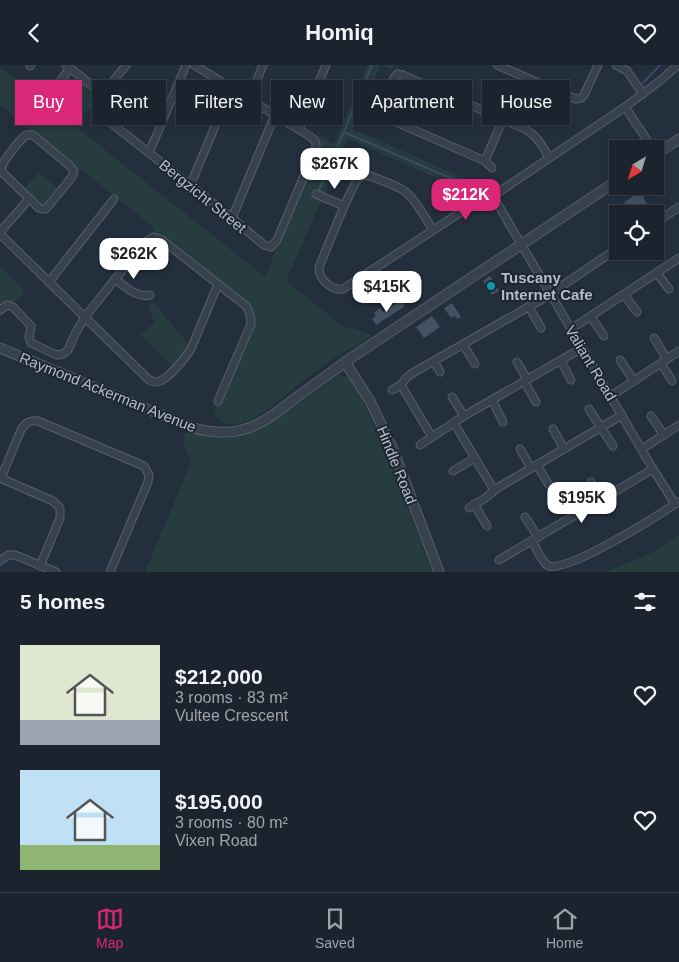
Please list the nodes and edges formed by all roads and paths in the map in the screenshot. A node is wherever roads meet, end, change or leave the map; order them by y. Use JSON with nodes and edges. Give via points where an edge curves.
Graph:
{"nodes":[{"id":1,"x":126,"y":65,"type":"edge"},
{"id":2,"x":186,"y":65,"type":"edge"},
{"id":3,"x":194,"y":65,"type":"edge"},
{"id":4,"x":263,"y":65,"type":"edge"},
{"id":5,"x":326,"y":65,"type":"edge"},
{"id":6,"x":497,"y":65,"type":"edge"},
{"id":7,"x":598,"y":65,"type":"edge"},
{"id":8,"x":616,"y":65,"type":"edge"},
{"id":9,"x":678,"y":65,"type":"edge"},
{"id":10,"x":68,"y":66,"type":"edge"},
{"id":11,"x":61,"y":80,"type":"edge"},
{"id":12,"x":114,"y":80,"type":"edge"},
{"id":13,"x":219,"y":80,"type":"edge"},
{"id":14,"x":257,"y":80,"type":"edge"},
{"id":15,"x":393,"y":80,"type":"edge"},
{"id":16,"x":414,"y":80,"type":"edge"},
{"id":17,"x":92,"y":85,"type":"edge"},
{"id":18,"x":643,"y":94,"type":"junction"},
{"id":19,"x":625,"y":107,"type":"junction"},
{"id":20,"x":113,"y":125,"type":"edge"},
{"id":21,"x":216,"y":125,"type":"edge"},
{"id":22,"x":271,"y":125,"type":"edge"},
{"id":23,"x":292,"y":125,"type":"edge"},
{"id":24,"x":403,"y":125,"type":"edge"},
{"id":25,"x":500,"y":125,"type":"edge"},
{"id":26,"x":517,"y":125,"type":"edge"},
{"id":27,"x":299,"y":129,"type":"junction"},
{"id":28,"x":679,"y":139,"type":"edge"},
{"id":29,"x":647,"y":140,"type":"edge"},
{"id":30,"x":664,"y":147,"type":"edge"},
{"id":31,"x":149,"y":153,"type":"junction"},
{"id":32,"x":549,"y":158,"type":"junction"},
{"id":33,"x":485,"y":161,"type":"junction"},
{"id":34,"x":492,"y":168,"type":"dead end"},
{"id":35,"x":190,"y":186,"type":"junction"},
{"id":36,"x":609,"y":187,"type":"edge"},
{"id":37,"x":316,"y":194,"type":"dead end"},
{"id":38,"x":493,"y":196,"type":"junction"},
{"id":39,"x":29,"y":199,"type":"junction"},
{"id":40,"x":114,"y":199,"type":"dead end"},
{"id":41,"x":344,"y":206,"type":"junction"},
{"id":42,"x":679,"y":207,"type":"edge"},
{"id":43,"x":664,"y":217,"type":"edge"},
{"id":44,"x":232,"y":218,"type":"junction"},
{"id":45,"x":432,"y":230,"type":"junction"},
{"id":46,"x":0,"y":233,"type":"edge"},
{"id":47,"x":521,"y":245,"type":"junction"},
{"id":48,"x":609,"y":255,"type":"edge"},
{"id":49,"x":679,"y":258,"type":"edge"},
{"id":50,"x":657,"y":273,"type":"junction"},
{"id":51,"x":115,"y":279,"type":"junction"},
{"id":52,"x":49,"y":282,"type":"junction"},
{"id":53,"x":218,"y":284,"type":"junction"},
{"id":54,"x":669,"y":289,"type":"dead end"},
{"id":55,"x":550,"y":294,"type":"junction"},
{"id":56,"x":150,"y":295,"type":"dead end"},
{"id":57,"x":624,"y":295,"type":"junction"},
{"id":58,"x":529,"y":307,"type":"junction"},
{"id":59,"x":0,"y":311,"type":"edge"},
{"id":60,"x":637,"y":312,"type":"dead end"},
{"id":61,"x":85,"y":317,"type":"junction"},
{"id":62,"x":591,"y":317,"type":"junction"},
{"id":63,"x":541,"y":328,"type":"dead end"},
{"id":64,"x":571,"y":329,"type":"junction"},
{"id":65,"x":604,"y":336,"type":"dead end"},
{"id":66,"x":654,"y":338,"type":"dead end"},
{"id":67,"x":463,"y":344,"type":"junction"},
{"id":68,"x":0,"y":348,"type":"edge"},
{"id":69,"x":582,"y":348,"type":"junction"},
{"id":70,"x":679,"y":351,"type":"edge"},
{"id":71,"x":620,"y":360,"type":"dead end"},
{"id":72,"x":434,"y":361,"type":"junction"},
{"id":73,"x":517,"y":361,"type":"dead end"},
{"id":74,"x":561,"y":361,"type":"junction"},
{"id":75,"x":664,"y":361,"type":"junction"},
{"id":76,"x":345,"y":362,"type":"junction"},
{"id":77,"x":475,"y":364,"type":"dead end"},
{"id":78,"x":440,"y":372,"type":"dead end"},
{"id":79,"x":526,"y":380,"type":"junction"},
{"id":80,"x":571,"y":380,"type":"dead end"},
{"id":81,"x":634,"y":381,"type":"junction"},
{"id":82,"x":672,"y":381,"type":"dead end"},
{"id":83,"x":401,"y":385,"type":"junction"},
{"id":84,"x":392,"y":390,"type":"dead end"},
{"id":85,"x":611,"y":396,"type":"junction"},
{"id":86,"x":452,"y":397,"type":"dead end"},
{"id":87,"x":492,"y":400,"type":"junction"},
{"id":88,"x":218,"y":401,"type":"dead end"},
{"id":89,"x":536,"y":402,"type":"dead end"},
{"id":90,"x":589,"y":409,"type":"dead end"},
{"id":91,"x":622,"y":415,"type":"junction"},
{"id":92,"x":651,"y":415,"type":"dead end"},
{"id":93,"x":464,"y":417,"type":"junction"},
{"id":94,"x":503,"y":422,"type":"dead end"},
{"id":95,"x":454,"y":423,"type":"junction"},
{"id":96,"x":679,"y":425,"type":"edge"},
{"id":97,"x":553,"y":429,"type":"dead end"},
{"id":98,"x":601,"y":429,"type":"junction"},
{"id":99,"x":664,"y":435,"type":"junction"},
{"id":100,"x":432,"y":437,"type":"junction"},
{"id":101,"x":420,"y":445,"type":"dead end"},
{"id":102,"x":613,"y":446,"type":"dead end"},
{"id":103,"x":520,"y":449,"type":"dead end"},
{"id":104,"x":564,"y":449,"type":"junction"},
{"id":105,"x":642,"y":449,"type":"junction"},
{"id":106,"x":475,"y":458,"type":"junction"},
{"id":107,"x":534,"y":466,"type":"junction"},
{"id":108,"x":654,"y":469,"type":"junction"},
{"id":109,"x":453,"y":471,"type":"dead end"},
{"id":110,"x":0,"y":478,"type":"edge"},
{"id":111,"x":591,"y":482,"type":"dead end"},
{"id":112,"x":549,"y":485,"type":"dead end"},
{"id":113,"x":494,"y":490,"type":"junction"},
{"id":114,"x":601,"y":500,"type":"junction"},
{"id":115,"x":677,"y":503,"type":"edge"},
{"id":116,"x":525,"y":517,"type":"dead end"},
{"id":117,"x":487,"y":527,"type":"dead end"},
{"id":118,"x":535,"y":539,"type":"junction"},
{"id":119,"x":499,"y":560,"type":"dead end"},
{"id":120,"x":0,"y":561,"type":"edge"},
{"id":121,"x":40,"y":565,"type":"junction"},
{"id":122,"x":56,"y":572,"type":"edge"},
{"id":123,"x":110,"y":572,"type":"edge"},
{"id":124,"x":439,"y":572,"type":"edge"}],
"edges":[{"from":1,"to":12,"type":"street"},
{"from":2,"to":31,"type":"street"},
{"from":3,"to":13,"type":"street"},
{"from":4,"to":14,"type":"street"},
{"from":5,"to":27,"type":"street"},
{"from":6,"to":7,"type":"street","via":[[576,99],[584,95]]},
{"from":8,"to":18,"type":"street","via":[[627,71]]},
{"from":9,"to":18,"type":"street"},
{"from":10,"to":11,"type":"street"},
{"from":10,"to":17,"type":"street"},
{"from":15,"to":16,"type":"street","via":[[397,74]]},
{"from":18,"to":19,"type":"street"},
{"from":19,"to":29,"type":"street"},
{"from":19,"to":32,"type":"street"},
{"from":20,"to":31,"type":"street","name":"Bergzicht Street"},
{"from":21,"to":35,"type":"street"},
{"from":22,"to":44,"type":"street"},
{"from":23,"to":27,"type":"street"},
{"from":24,"to":33,"type":"street"},
{"from":25,"to":33,"type":"street"},
{"from":26,"to":32,"type":"street","via":[[535,135]]},
{"from":27,"to":44,"type":"street","name":"Bergzicht Street","via":[[317,145],[277,240],[271,247],[264,245]]},
{"from":28,"to":30,"type":"street"},
{"from":31,"to":35,"type":"street","name":"Bergzicht Street"},
{"from":32,"to":38,"type":"street"},
{"from":33,"to":34,"type":"street"},
{"from":35,"to":44,"type":"street","name":"Bergzicht Street"},
{"from":36,"to":47,"type":"street","name":"Raymond Ackerman Avenue"},
{"from":37,"to":41,"type":"street"},
{"from":38,"to":45,"type":"street","via":[[484,197]]},
{"from":38,"to":47,"type":"street","name":"Valiant Road"},
{"from":39,"to":39,"type":"street","via":[[39,208],[46,209],[74,171],[33,135],[21,139],[1,169]]},
{"from":39,"to":46,"type":"street"},
{"from":40,"to":52,"type":"street"},
{"from":41,"to":45,"type":"street","via":[[358,178],[370,175],[406,193]]},
{"from":41,"to":45,"type":"street","via":[[318,271],[322,279],[337,290],[345,288]]},
{"from":42,"to":43,"type":"street"},
{"from":46,"to":52,"type":"street"},
{"from":47,"to":55,"type":"street","name":"Valiant Road"},
{"from":47,"to":76,"type":"street","name":"Raymond Ackerman Avenue"},
{"from":48,"to":55,"type":"street"},
{"from":49,"to":50,"type":"street"},
{"from":50,"to":54,"type":"street"},
{"from":50,"to":57,"type":"street"},
{"from":51,"to":53,"type":"street","via":[[144,243],[153,237],[162,240]]},
{"from":51,"to":56,"type":"street","via":[[139,296]]},
{"from":51,"to":61,"type":"street"},
{"from":52,"to":61,"type":"street"},
{"from":53,"to":61,"type":"street","via":[[190,349],[161,381],[149,380]]},
{"from":53,"to":88,"type":"street","via":[[246,306],[251,317],[251,324]]},
{"from":55,"to":58,"type":"street"},
{"from":55,"to":64,"type":"street","name":"Valiant Road"},
{"from":57,"to":60,"type":"street"},
{"from":57,"to":62,"type":"street"},
{"from":58,"to":63,"type":"street"},
{"from":58,"to":67,"type":"street"},
{"from":59,"to":61,"type":"street","via":[[6,305],[13,307],[31,326],[31,343],[60,355],[68,350]]},
{"from":62,"to":64,"type":"street"},
{"from":62,"to":65,"type":"street"},
{"from":64,"to":69,"type":"street","name":"Valiant Road"},
{"from":66,"to":75,"type":"street"},
{"from":67,"to":72,"type":"street"},
{"from":67,"to":77,"type":"street"},
{"from":68,"to":76,"type":"street","name":"Raymond Ackerman Avenue","via":[[187,426],[219,432],[251,428],[271,418]]},
{"from":69,"to":74,"type":"street"},
{"from":69,"to":85,"type":"street","name":"Valiant Road"},
{"from":70,"to":75,"type":"street"},
{"from":71,"to":81,"type":"street"},
{"from":72,"to":78,"type":"street"},
{"from":72,"to":83,"type":"street","via":[[410,375]]},
{"from":73,"to":79,"type":"street"},
{"from":74,"to":79,"type":"street"},
{"from":74,"to":80,"type":"street"},
{"from":75,"to":81,"type":"street"},
{"from":75,"to":82,"type":"street"},
{"from":76,"to":124,"type":"street","name":"Hindle Road","via":[[370,401],[392,447]]},
{"from":79,"to":87,"type":"street"},
{"from":79,"to":89,"type":"street"},
{"from":81,"to":85,"type":"street"},
{"from":83,"to":84,"type":"street"},
{"from":83,"to":100,"type":"street"},
{"from":85,"to":91,"type":"street","name":"Valiant Road"},
{"from":86,"to":93,"type":"street"},
{"from":87,"to":93,"type":"street"},
{"from":87,"to":94,"type":"street"},
{"from":90,"to":98,"type":"street"},
{"from":91,"to":98,"type":"street"},
{"from":91,"to":105,"type":"street","name":"Valiant Road"},
{"from":92,"to":99,"type":"street"},
{"from":93,"to":95,"type":"street"},
{"from":95,"to":100,"type":"street"},
{"from":95,"to":106,"type":"street"},
{"from":96,"to":99,"type":"street"},
{"from":97,"to":104,"type":"street"},
{"from":98,"to":102,"type":"street"},
{"from":98,"to":104,"type":"street"},
{"from":99,"to":105,"type":"street"},
{"from":100,"to":101,"type":"street"},
{"from":103,"to":107,"type":"street"},
{"from":104,"to":107,"type":"street"},
{"from":105,"to":108,"type":"street","name":"Valiant Road"},
{"from":106,"to":109,"type":"street"},
{"from":106,"to":113,"type":"street"},
{"from":107,"to":112,"type":"street"},
{"from":107,"to":113,"type":"street"},
{"from":108,"to":114,"type":"street"},
{"from":108,"to":115,"type":"street","name":"Valiant Road"},
{"from":110,"to":121,"type":"street","via":[[53,501],[60,508],[60,518]]},
{"from":110,"to":123,"type":"street","via":[[21,430],[33,421],[144,466],[149,475],[148,482]]},
{"from":111,"to":114,"type":"street"},
{"from":113,"to":117,"type":"street","via":[[472,506]]},
{"from":114,"to":118,"type":"street"},
{"from":115,"to":118,"type":"street","via":[[607,547],[560,566],[546,565]]},
{"from":116,"to":118,"type":"street"},
{"from":118,"to":119,"type":"street"},
{"from":120,"to":121,"type":"street","via":[[15,555]]},
{"from":121,"to":122,"type":"street"}]}
